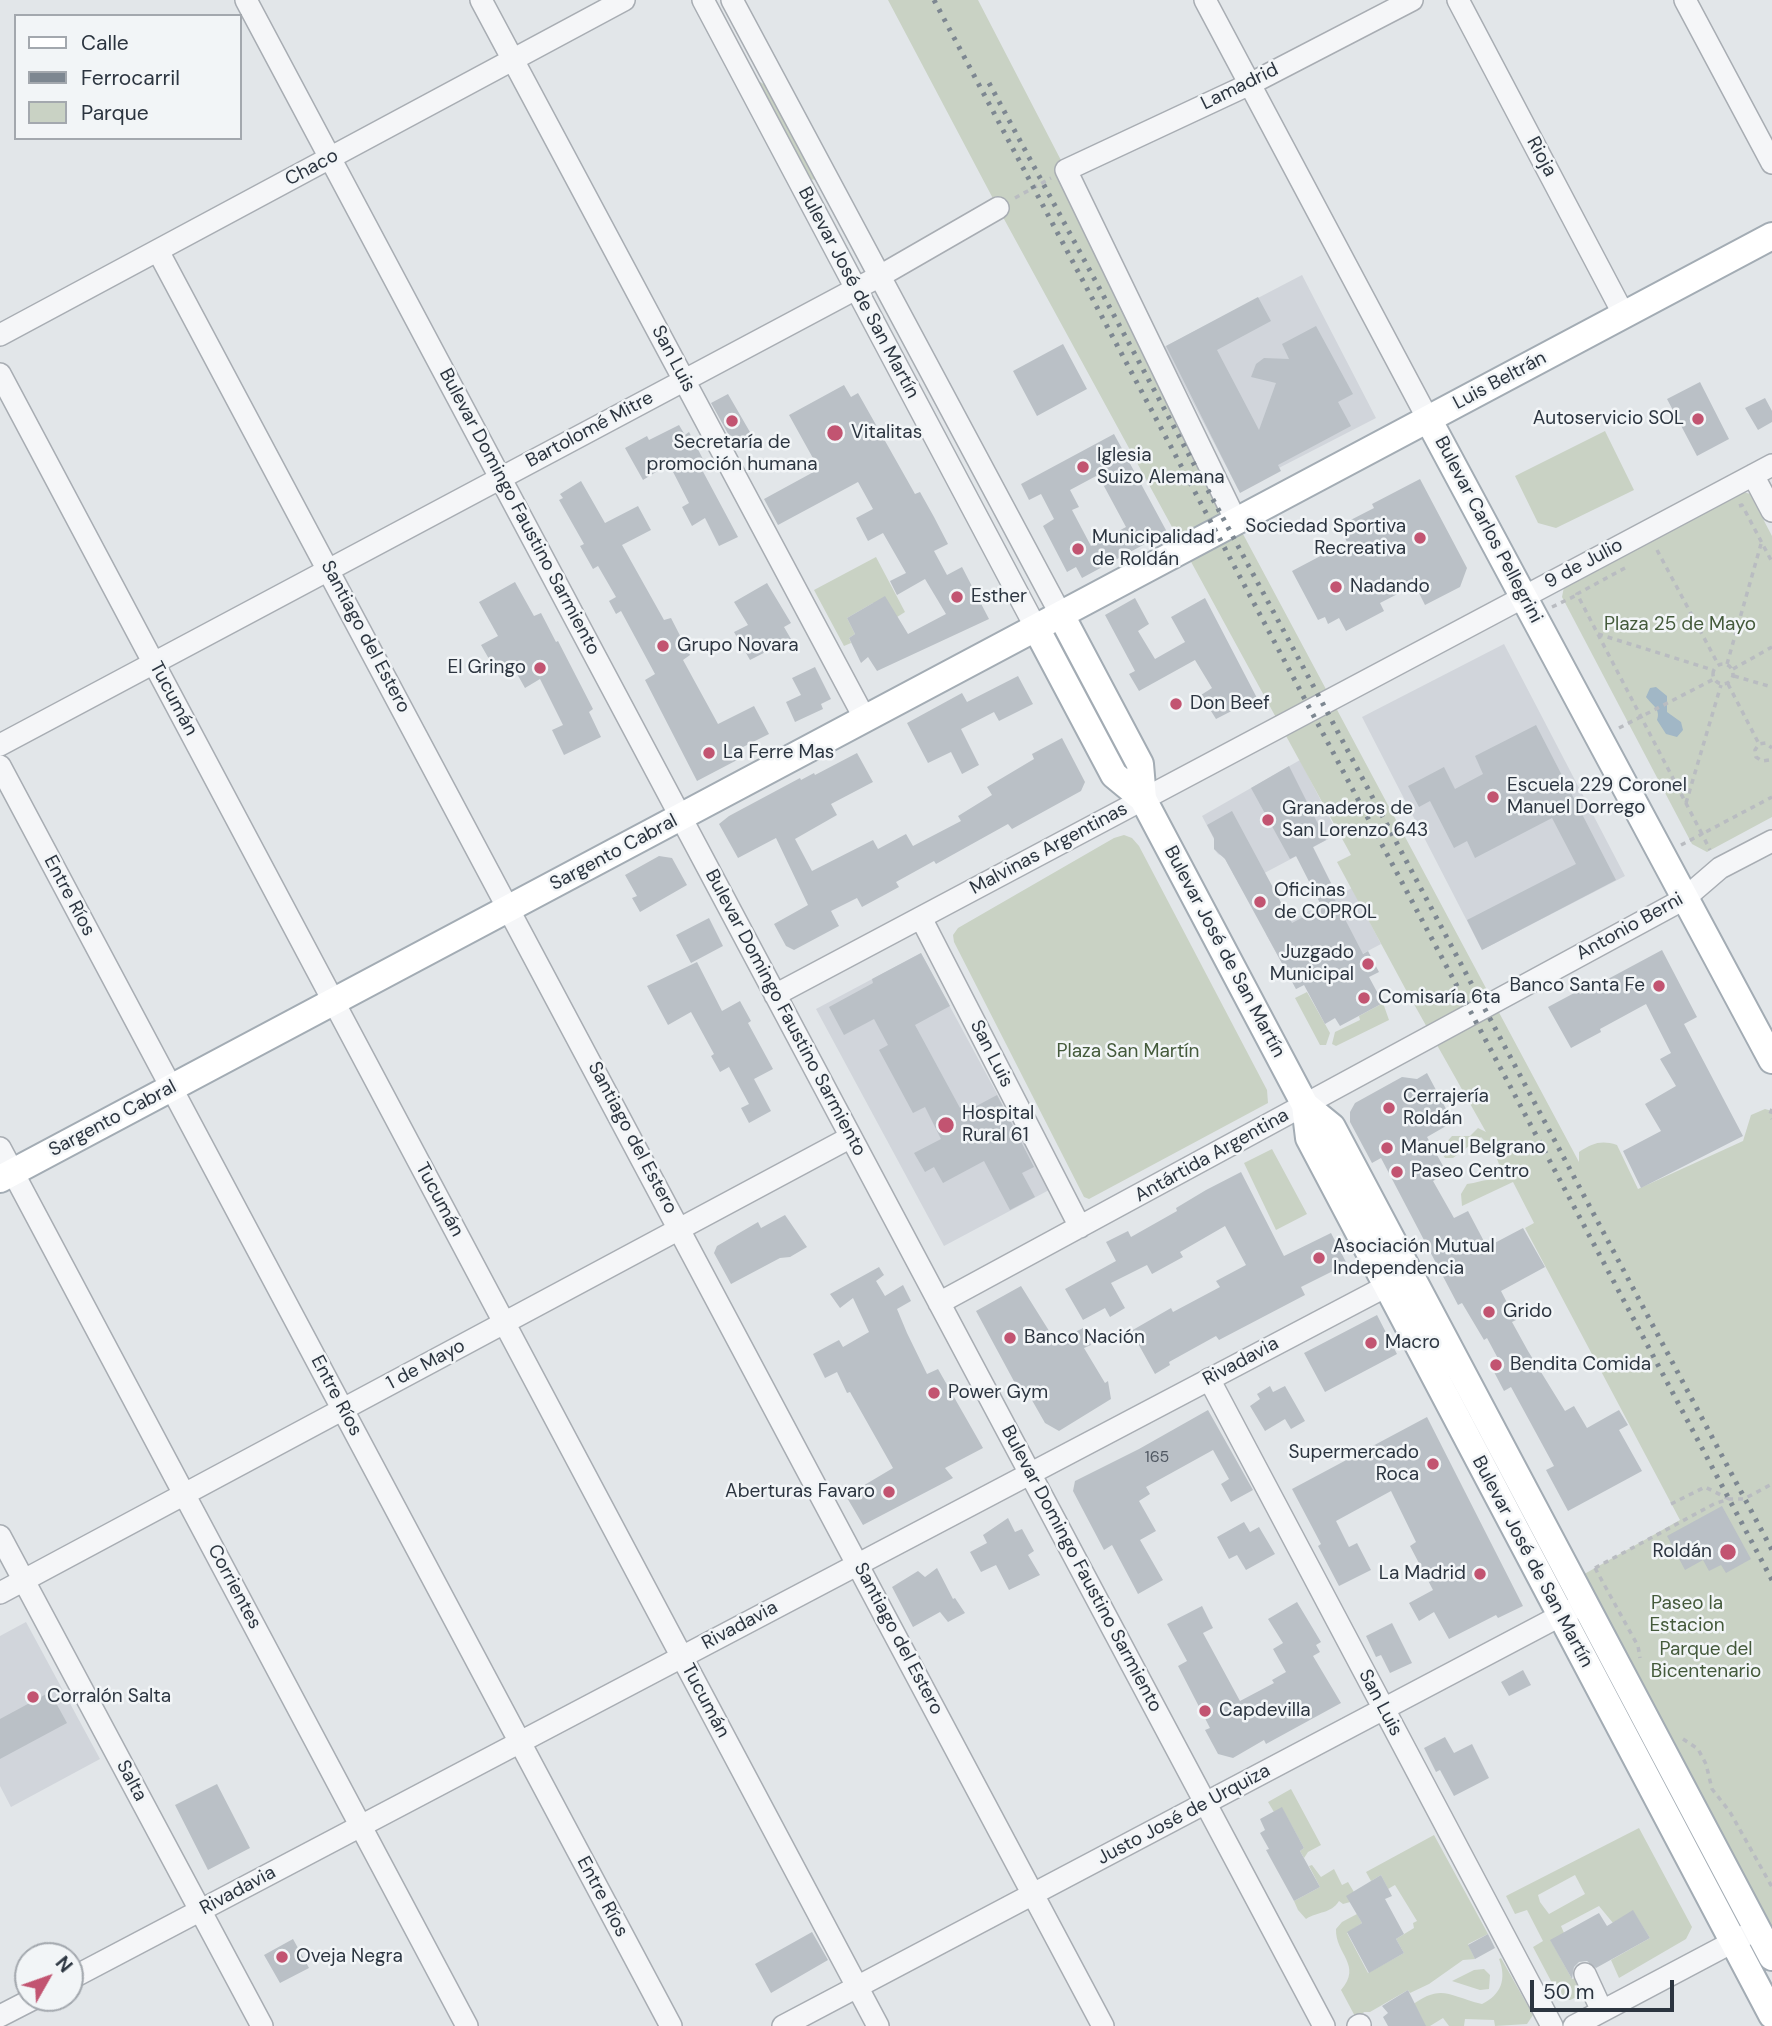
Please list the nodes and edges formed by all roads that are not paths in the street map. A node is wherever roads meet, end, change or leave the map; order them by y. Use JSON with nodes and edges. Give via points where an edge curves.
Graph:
{"nodes":[{"id":1,"x":246,"y":0,"type":"edge"},
{"id":2,"x":481,"y":0,"type":"edge"},
{"id":3,"x":624,"y":0,"type":"edge"},
{"id":4,"x":703,"y":0,"type":"edge"},
{"id":5,"x":732,"y":0,"type":"edge"},
{"id":6,"x":1205,"y":0,"type":"edge"},
{"id":7,"x":1412,"y":0,"type":"edge"},
{"id":8,"x":1458,"y":0,"type":"edge"},
{"id":9,"x":1685,"y":0,"type":"edge"},
{"id":10,"x":512,"y":60,"type":"junction"},
{"id":11,"x":1250,"y":84,"type":"junction"},
{"id":12,"x":330,"y":158,"type":"junction"},
{"id":13,"x":1772,"y":163,"type":"edge"},
{"id":14,"x":998,"y":208,"type":"road end"},
{"id":15,"x":1772,"y":236,"type":"edge"},
{"id":16,"x":158,"y":251,"type":"junction"},
{"id":17,"x":880,"y":276,"type":"junction"},
{"id":18,"x":856,"y":289,"type":"junction"},
{"id":19,"x":1624,"y":315,"type":"junction"},
{"id":20,"x":0,"y":335,"type":"edge"},
{"id":21,"x":0,"y":374,"type":"edge"},
{"id":22,"x":684,"y":380,"type":"junction"},
{"id":23,"x":1428,"y":419,"type":"junction"},
{"id":24,"x":1772,"y":465,"type":"edge"},
{"id":25,"x":1752,"y":475,"type":"junction"},
{"id":26,"x":500,"y":478,"type":"junction"},
{"id":27,"x":1772,"y":511,"type":"edge"},
{"id":28,"x":1232,"y":524,"type":"junction"},
{"id":29,"x":329,"y":569,"type":"junction"},
{"id":30,"x":1523,"y":597,"type":"junction"},
{"id":31,"x":1061,"y":615,"type":"junction"},
{"id":32,"x":1036,"y":628,"type":"junction"},
{"id":33,"x":153,"y":663,"type":"junction"},
{"id":34,"x":1323,"y":704,"type":"joint"},
{"id":35,"x":864,"y":719,"type":"junction"},
{"id":36,"x":0,"y":745,"type":"edge"},
{"id":37,"x":0,"y":766,"type":"edge"},
{"id":38,"x":1143,"y":799,"type":"junction"},
{"id":39,"x":681,"y":817,"type":"junction"},
{"id":40,"x":1772,"y":841,"type":"edge"},
{"id":41,"x":1684,"y":899,"type":"junction"},
{"id":42,"x":510,"y":908,"type":"junction"},
{"id":43,"x":921,"y":918,"type":"junction"},
{"id":44,"x":775,"y":995,"type":"junction"},
{"id":45,"x":334,"y":1002,"type":"junction"},
{"id":46,"x":1484,"y":1008,"type":"joint"},
{"id":47,"x":1772,"y":1060,"type":"edge"},
{"id":48,"x":172,"y":1088,"type":"junction"},
{"id":49,"x":1305,"y":1105,"type":"junction"},
{"id":50,"x":851,"y":1138,"type":"junction"},
{"id":51,"x":0,"y":1148,"type":"edge"},
{"id":52,"x":6,"y":1176,"type":"edge"},
{"id":53,"x":1080,"y":1227,"type":"junction"},
{"id":54,"x":680,"y":1229,"type":"junction"},
{"id":55,"x":1398,"y":1280,"type":"junction"},
{"id":56,"x":939,"y":1303,"type":"junction"},
{"id":57,"x":505,"y":1323,"type":"junction"},
{"id":58,"x":1209,"y":1379,"type":"junction"},
{"id":59,"x":343,"y":1410,"type":"junction"},
{"id":60,"x":1030,"y":1474,"type":"junction"},
{"id":61,"x":184,"y":1494,"type":"junction"},
{"id":62,"x":0,"y":1536,"type":"edge"},
{"id":63,"x":858,"y":1564,"type":"junction"},
{"id":64,"x":24,"y":1580,"type":"junction"},
{"id":65,"x":0,"y":1593,"type":"edge"},
{"id":66,"x":1584,"y":1603,"type":"junction"},
{"id":67,"x":1560,"y":1616,"type":"junction"},
{"id":68,"x":682,"y":1657,"type":"junction"},
{"id":69,"x":1384,"y":1709,"type":"junction"},
{"id":70,"x":520,"y":1742,"type":"junction"},
{"id":71,"x":1205,"y":1803,"type":"junction"},
{"id":72,"x":361,"y":1826,"type":"junction"},
{"id":73,"x":1033,"y":1894,"type":"junction"},
{"id":74,"x":200,"y":1911,"type":"junction"},
{"id":75,"x":1757,"y":1929,"type":"junction"},
{"id":76,"x":1733,"y":1942,"type":"junction"},
{"id":77,"x":1772,"y":1957,"type":"edge"},
{"id":78,"x":84,"y":1972,"type":"edge"},
{"id":79,"x":1585,"y":1974,"type":"dead end"},
{"id":80,"x":858,"y":1987,"type":"junction"},
{"id":81,"x":1602,"y":2011,"type":"junction"},
{"id":82,"x":1772,"y":2015,"type":"edge"},
{"id":83,"x":261,"y":2026,"type":"edge"},
{"id":84,"x":467,"y":2026,"type":"edge"},
{"id":85,"x":671,"y":2026,"type":"edge"},
{"id":86,"x":783,"y":2026,"type":"edge"},
{"id":87,"x":878,"y":2026,"type":"edge"},
{"id":88,"x":1103,"y":2026,"type":"edge"},
{"id":89,"x":1324,"y":2026,"type":"edge"},
{"id":90,"x":1552,"y":2026,"type":"edge"},
{"id":91,"x":1574,"y":2026,"type":"edge"}],
"edges":[{"from":1,"to":12,"type":"street","name":"Bulevar Domingo Faustino Sarmiento"},
{"from":2,"to":10,"type":"street","name":"San Luis"},
{"from":3,"to":10,"type":"street","name":"Chaco"},
{"from":4,"to":18,"type":"street","name":"Bulevar José de San Martín"},
{"from":5,"to":17,"type":"street","name":"Bulevar José de San Martín"},
{"from":6,"to":11,"type":"street","name":"Bulevar Carlos Pellegrini"},
{"from":7,"to":11,"type":"street","name":"Lamadrid"},
{"from":8,"to":19,"type":"street","name":"Rioja"},
{"from":9,"to":13,"type":"street"},
{"from":10,"to":12,"type":"street","name":"Chaco"},
{"from":10,"to":22,"type":"street","name":"San Luis"},
{"from":11,"to":23,"type":"street","name":"Bulevar Carlos Pellegrini"},
{"from":11,"to":28,"type":"street","name":"Lamadrid","via":[[1066,170]]},
{"from":12,"to":16,"type":"street","name":"Chaco"},
{"from":12,"to":26,"type":"street","name":"Bulevar Domingo Faustino Sarmiento"},
{"from":14,"to":17,"type":"street","name":"Bartolomé Mitre"},
{"from":15,"to":19,"type":"main road","name":"Luis Beltrán"},
{"from":16,"to":20,"type":"street","name":"Chaco"},
{"from":16,"to":29,"type":"street","name":"Santiago del Estero"},
{"from":17,"to":18,"type":"street","name":"Bartolomé Mitre"},
{"from":17,"to":31,"type":"street","name":"Bulevar José de San Martín"},
{"from":18,"to":22,"type":"street","name":"Bartolomé Mitre"},
{"from":18,"to":32,"type":"street","name":"Bulevar José de San Martín"},
{"from":19,"to":23,"type":"main road","name":"Luis Beltrán"},
{"from":21,"to":33,"type":"street","name":"Tucumán"},
{"from":22,"to":26,"type":"street","name":"Bartolomé Mitre"},
{"from":22,"to":35,"type":"street","name":"San Luis"},
{"from":23,"to":28,"type":"main road","name":"Luis Beltrán"},
{"from":23,"to":30,"type":"main road","name":"Bulevar Carlos Pellegrini"},
{"from":24,"to":25,"type":"street","name":"9 de Julio"},
{"from":25,"to":27,"type":"street"},
{"from":25,"to":30,"type":"street","name":"9 de Julio"},
{"from":26,"to":29,"type":"street","name":"Bartolomé Mitre"},
{"from":26,"to":39,"type":"street","name":"Bulevar Domingo Faustino Sarmiento"},
{"from":28,"to":31,"type":"main road","name":"Sargento Cabral"},
{"from":29,"to":33,"type":"street","name":"Bartolomé Mitre"},
{"from":29,"to":42,"type":"street","name":"Santiago del Estero"},
{"from":30,"to":34,"type":"street","name":"9 de Julio"},
{"from":30,"to":41,"type":"main road","name":"Bulevar Carlos Pellegrini"},
{"from":31,"to":32,"type":"main road","name":"Sargento Cabral"},
{"from":31,"to":38,"type":"main road","name":"Bulevar José de San Martín","via":[[1140,764]]},
{"from":32,"to":35,"type":"main road","name":"Sargento Cabral"},
{"from":32,"to":38,"type":"main road","name":"Bulevar José de San Martín","via":[[1114,775]]},
{"from":33,"to":36,"type":"street","name":"Bartolomé Mitre"},
{"from":33,"to":45,"type":"street","name":"Tucumán"},
{"from":34,"to":38,"type":"street","name":"Malvinas Argentinas"},
{"from":35,"to":39,"type":"main road","name":"Sargento Cabral"},
{"from":37,"to":48,"type":"street","name":"Entre Ríos"},
{"from":38,"to":43,"type":"street","name":"Malvinas Argentinas"},
{"from":38,"to":49,"type":"main road","name":"Bulevar José de San Martín"},
{"from":39,"to":42,"type":"main road","name":"Sargento Cabral"},
{"from":39,"to":44,"type":"street","name":"Bulevar Domingo Faustino Sarmiento"},
{"from":40,"to":41,"type":"street","name":"Antonio Berni","via":[[1720,868]]},
{"from":41,"to":46,"type":"street","name":"Antonio Berni"},
{"from":41,"to":47,"type":"main road","name":"Bulevar Carlos Pellegrini"},
{"from":42,"to":45,"type":"main road","name":"Sargento Cabral"},
{"from":42,"to":54,"type":"street","name":"Santiago del Estero"},
{"from":43,"to":44,"type":"street","name":"Malvinas Argentinas"},
{"from":43,"to":53,"type":"street","name":"San Luis"},
{"from":44,"to":50,"type":"street","name":"Bulevar Domingo Faustino Sarmiento"},
{"from":45,"to":48,"type":"main road","name":"Sargento Cabral"},
{"from":45,"to":57,"type":"street","name":"Tucumán"},
{"from":46,"to":49,"type":"street","name":"Antártida Argentina"},
{"from":48,"to":52,"type":"main road","name":"Sargento Cabral"},
{"from":48,"to":59,"type":"street","name":"Entre Ríos"},
{"from":49,"to":53,"type":"street","name":"Antártida Argentina"},
{"from":49,"to":55,"type":"main road","name":"Bulevar José de San Martín","via":[[1309,1138]]},
{"from":50,"to":54,"type":"street","name":"1 de Mayo"},
{"from":50,"to":56,"type":"street","name":"Bulevar Domingo Faustino Sarmiento"},
{"from":51,"to":52,"type":"street","name":"Corrientes"},
{"from":52,"to":61,"type":"street","name":"Corrientes"},
{"from":53,"to":56,"type":"street","name":"Antártida Argentina"},
{"from":54,"to":57,"type":"street","name":"1 de Mayo"},
{"from":54,"to":63,"type":"street","name":"Santiago del Estero"},
{"from":55,"to":58,"type":"street","name":"Rivadavia"},
{"from":55,"to":66,"type":"main road","name":"Bulevar José de San Martín"},
{"from":55,"to":67,"type":"main road","name":"Bulevar José de San Martín"},
{"from":56,"to":60,"type":"street","name":"Bulevar Domingo Faustino Sarmiento"},
{"from":57,"to":59,"type":"street","name":"1 de Mayo"},
{"from":57,"to":68,"type":"street","name":"Tucumán"},
{"from":58,"to":60,"type":"street","name":"Rivadavia"},
{"from":58,"to":69,"type":"street","name":"San Luis"},
{"from":59,"to":61,"type":"street","name":"1 de Mayo"},
{"from":59,"to":70,"type":"street","name":"Entre Ríos"},
{"from":60,"to":63,"type":"street","name":"Rivadavia"},
{"from":60,"to":71,"type":"street","name":"Bulevar Domingo Faustino Sarmiento"},
{"from":61,"to":64,"type":"street","name":"1 de Mayo"},
{"from":61,"to":72,"type":"street","name":"Corrientes"},
{"from":62,"to":64,"type":"street","name":"Salta"},
{"from":63,"to":68,"type":"street","name":"Rivadavia"},
{"from":63,"to":73,"type":"street","name":"Santiago del Estero"},
{"from":64,"to":65,"type":"street","name":"1 de Mayo"},
{"from":64,"to":74,"type":"street","name":"Salta"},
{"from":66,"to":67,"type":"street","name":"Justo José de Urquiza"},
{"from":66,"to":75,"type":"main road","name":"Bulevar José de San Martín"},
{"from":67,"to":69,"type":"street","name":"Justo José de Urquiza"},
{"from":67,"to":76,"type":"main road","name":"Bulevar José de San Martín"},
{"from":68,"to":70,"type":"street","name":"Rivadavia"},
{"from":68,"to":80,"type":"street","name":"Tucumán"},
{"from":69,"to":71,"type":"street","name":"Justo José de Urquiza"},
{"from":69,"to":90,"type":"street","name":"San Luis","via":[[1504,1949]]},
{"from":70,"to":72,"type":"street","name":"Rivadavia"},
{"from":70,"to":85,"type":"street","name":"Entre Ríos"},
{"from":71,"to":73,"type":"street","name":"Justo José de Urquiza"},
{"from":71,"to":89,"type":"street","name":"Bulevar Domingo Faustino Sarmiento"},
{"from":72,"to":74,"type":"street","name":"Rivadavia"},
{"from":72,"to":84,"type":"street","name":"Corrientes"},
{"from":73,"to":80,"type":"street","name":"Justo José de Urquiza"},
{"from":73,"to":88,"type":"street","name":"Santiago del Estero"},
{"from":74,"to":78,"type":"street","name":"Rivadavia"},
{"from":74,"to":83,"type":"street","name":"Salta"},
{"from":75,"to":76,"type":"street"},
{"from":75,"to":77,"type":"main road","name":"Bulevar José de San Martín"},
{"from":76,"to":81,"type":"street"},
{"from":76,"to":82,"type":"main road","name":"Bulevar José de San Martín"},
{"from":79,"to":81,"type":"street"},
{"from":80,"to":86,"type":"street","name":"Justo José de Urquiza"},
{"from":80,"to":87,"type":"street","name":"Tucumán"},
{"from":81,"to":91,"type":"street"}]}
